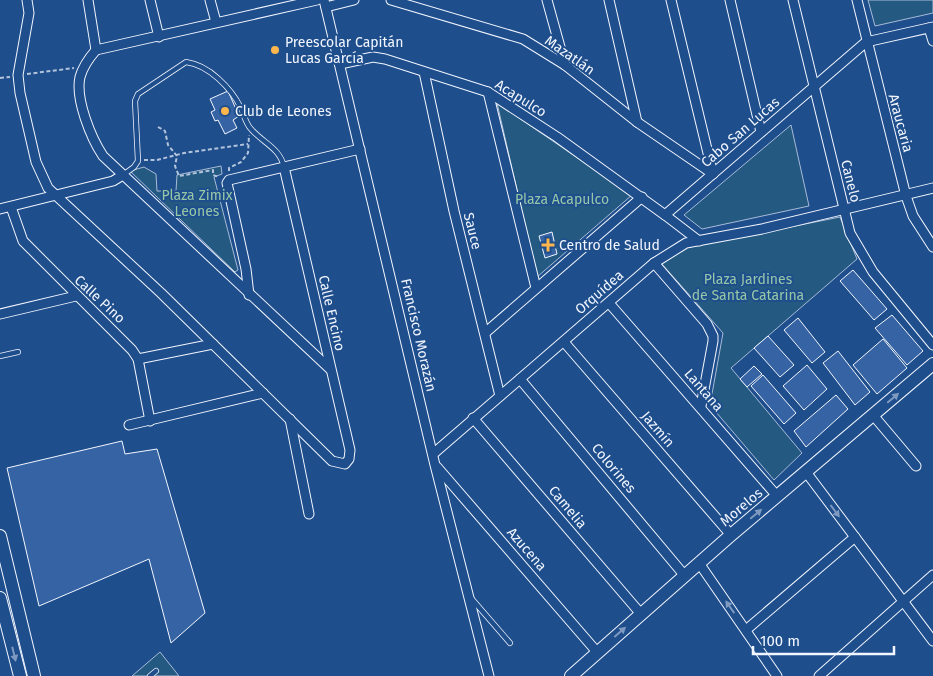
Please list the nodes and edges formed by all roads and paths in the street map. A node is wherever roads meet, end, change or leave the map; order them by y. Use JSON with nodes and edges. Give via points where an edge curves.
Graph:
{"nodes":[{"id":1,"x":27,"y":0,"type":"edge"},
{"id":2,"x":88,"y":0,"type":"edge"},
{"id":3,"x":150,"y":0,"type":"edge"},
{"id":4,"x":210,"y":0,"type":"edge"},
{"id":5,"x":317,"y":0,"type":"edge"},
{"id":6,"x":354,"y":0,"type":"edge"},
{"id":7,"x":391,"y":0,"type":"edge"},
{"id":8,"x":547,"y":0,"type":"edge"},
{"id":9,"x":609,"y":0,"type":"edge"},
{"id":10,"x":672,"y":0,"type":"edge"},
{"id":11,"x":730,"y":0,"type":"edge"},
{"id":12,"x":792,"y":0,"type":"edge"},
{"id":13,"x":857,"y":0,"type":"edge"},
{"id":14,"x":325,"y":4,"type":"edge"},
{"id":15,"x":273,"y":5,"type":"edge"},
{"id":16,"x":216,"y":22,"type":"junction"},
{"id":17,"x":931,"y":27,"type":"edge"},
{"id":18,"x":159,"y":37,"type":"junction"},
{"id":19,"x":933,"y":41,"type":"edge"},
{"id":20,"x":866,"y":42,"type":"junction"},
{"id":21,"x":96,"y":50,"type":"junction"},
{"id":22,"x":340,"y":64,"type":"junction"},
{"id":23,"x":564,"y":66,"type":"junction"},
{"id":24,"x":83,"y":67,"type":"junction"},
{"id":25,"x":424,"y":72,"type":"junction"},
{"id":26,"x":18,"y":75,"type":"junction"},
{"id":27,"x":0,"y":78,"type":"edge"},
{"id":28,"x":814,"y":86,"type":"junction"},
{"id":29,"x":488,"y":92,"type":"junction"},
{"id":30,"x":637,"y":122,"type":"junction"},
{"id":31,"x":158,"y":127,"type":"dead end"},
{"id":32,"x":250,"y":128,"type":"junction"},
{"id":33,"x":761,"y":132,"type":"junction"},
{"id":34,"x":248,"y":144,"type":"junction"},
{"id":35,"x":360,"y":150,"type":"junction"},
{"id":36,"x":177,"y":156,"type":"junction"},
{"id":37,"x":138,"y":161,"type":"junction"},
{"id":38,"x":284,"y":167,"type":"junction"},
{"id":39,"x":713,"y":174,"type":"junction"},
{"id":40,"x":123,"y":175,"type":"junction"},
{"id":41,"x":229,"y":177,"type":"junction"},
{"id":42,"x":933,"y":188,"type":"edge"},
{"id":43,"x":58,"y":196,"type":"junction"},
{"id":44,"x":906,"y":196,"type":"junction"},
{"id":45,"x":642,"y":197,"type":"junction"},
{"id":46,"x":11,"y":207,"type":"junction"},
{"id":47,"x":0,"y":210,"type":"edge"},
{"id":48,"x":844,"y":210,"type":"junction"},
{"id":49,"x":665,"y":215,"type":"junction"},
{"id":50,"x":699,"y":241,"type":"junction"},
{"id":51,"x":933,"y":247,"type":"edge"},
{"id":52,"x":654,"y":263,"type":"junction"},
{"id":53,"x":536,"y":288,"type":"junction"},
{"id":54,"x":249,"y":295,"type":"junction"},
{"id":55,"x":76,"y":296,"type":"junction"},
{"id":56,"x":609,"y":303,"type":"junction"},
{"id":57,"x":0,"y":314,"type":"edge"},
{"id":58,"x":485,"y":333,"type":"junction"},
{"id":59,"x":564,"y":342,"type":"junction"},
{"id":60,"x":213,"y":344,"type":"junction"},
{"id":61,"x":933,"y":345,"type":"edge"},
{"id":62,"x":18,"y":352,"type":"dead end"},
{"id":63,"x":0,"y":356,"type":"edge"},
{"id":64,"x":138,"y":359,"type":"junction"},
{"id":65,"x":933,"y":364,"type":"edge"},
{"id":66,"x":330,"y":369,"type":"junction"},
{"id":67,"x":520,"y":379,"type":"junction"},
{"id":68,"x":263,"y":393,"type":"junction"},
{"id":69,"x":500,"y":396,"type":"junction"},
{"id":70,"x":701,"y":406,"type":"junction"},
{"id":71,"x":873,"y":415,"type":"junction"},
{"id":72,"x":474,"y":418,"type":"junction"},
{"id":73,"x":290,"y":419,"type":"junction"},
{"id":74,"x":150,"y":421,"type":"junction"},
{"id":75,"x":129,"y":425,"type":"dead end"},
{"id":76,"x":433,"y":454,"type":"junction"},
{"id":77,"x":435,"y":464,"type":"junction"},
{"id":78,"x":916,"y":466,"type":"dead end"},
{"id":79,"x":806,"y":472,"type":"junction"},
{"id":80,"x":777,"y":496,"type":"junction"},
{"id":81,"x":308,"y":514,"type":"dead end"},
{"id":82,"x":732,"y":535,"type":"junction"},
{"id":83,"x":0,"y":536,"type":"edge"},
{"id":84,"x":855,"y":537,"type":"junction"},
{"id":85,"x":699,"y":563,"type":"junction"},
{"id":86,"x":933,"y":575,"type":"edge"},
{"id":87,"x":686,"y":576,"type":"junction"},
{"id":88,"x":469,"y":595,"type":"junction"},
{"id":89,"x":15,"y":598,"type":"junction"},
{"id":90,"x":903,"y":602,"type":"junction"},
{"id":91,"x":1,"y":604,"type":"edge"},
{"id":92,"x":641,"y":614,"type":"junction"},
{"id":93,"x":20,"y":620,"type":"junction"},
{"id":94,"x":7,"y":626,"type":"junction"},
{"id":95,"x":746,"y":630,"type":"junction"},
{"id":96,"x":933,"y":641,"type":"edge"},
{"id":97,"x":510,"y":643,"type":"dead end"},
{"id":98,"x":597,"y":652,"type":"junction"},
{"id":99,"x":156,"y":671,"type":"dead end"},
{"id":100,"x":20,"y":676,"type":"edge"},
{"id":101,"x":34,"y":676,"type":"edge"},
{"id":102,"x":150,"y":676,"type":"edge"},
{"id":103,"x":489,"y":676,"type":"edge"},
{"id":104,"x":570,"y":676,"type":"edge"},
{"id":105,"x":777,"y":676,"type":"edge"},
{"id":106,"x":819,"y":676,"type":"edge"}],
"edges":[{"from":1,"to":26,"type":"street","via":[[28,29]]},
{"from":2,"to":21,"type":"street"},
{"from":3,"to":18,"type":"street"},
{"from":4,"to":16,"type":"street"},
{"from":5,"to":15,"type":"street"},
{"from":6,"to":14,"type":"street"},
{"from":7,"to":23,"type":"street","name":"Mazatlán","via":[[523,39]]},
{"from":8,"to":23,"type":"street"},
{"from":9,"to":30,"type":"street"},
{"from":10,"to":39,"type":"street"},
{"from":11,"to":33,"type":"street"},
{"from":12,"to":28,"type":"street","name":"Canelo"},
{"from":13,"to":20,"type":"street","name":"Araucaria"},
{"from":14,"to":22,"type":"street","name":"Francisco Morazán"},
{"from":15,"to":16,"type":"street"},
{"from":16,"to":18,"type":"street"},
{"from":17,"to":19,"type":"street"},
{"from":17,"to":20,"type":"street"},
{"from":18,"to":21,"type":"street"},
{"from":20,"to":28,"type":"street","name":"Cabo San Lucas"},
{"from":20,"to":44,"type":"street","name":"Araucaria"},
{"from":21,"to":24,"type":"street"},
{"from":22,"to":25,"type":"street","name":"Acapulco","via":[[373,57]]},
{"from":22,"to":35,"type":"street","name":"Francisco Morazán"},
{"from":23,"to":30,"type":"street","name":"Mazatlán"},
{"from":24,"to":26,"type":"path"},
{"from":24,"to":40,"type":"street","via":[[79,89],[89,130],[103,156]]},
{"from":25,"to":29,"type":"street","name":"Acapulco"},
{"from":25,"to":58,"type":"street","name":"Sauce"},
{"from":26,"to":27,"type":"path"},
{"from":26,"to":43,"type":"street","via":[[36,162],[48,188]]},
{"from":28,"to":33,"type":"street","name":"Cabo San Lucas"},
{"from":28,"to":48,"type":"street","name":"Canelo"},
{"from":29,"to":45,"type":"street","name":"Acapulco"},
{"from":29,"to":53,"type":"street"},
{"from":30,"to":39,"type":"street","name":"Mazatlán"},
{"from":31,"to":36,"type":"path","via":[[165,131],[168,145]]},
{"from":32,"to":34,"type":"path"},
{"from":32,"to":37,"type":"lane","via":[[226,85],[196,64],[186,62],[138,94],[135,101]]},
{"from":32,"to":38,"type":"lane","via":[[282,157]]},
{"from":33,"to":39,"type":"street","name":"Cabo San Lucas"},
{"from":34,"to":36,"type":"path"},
{"from":34,"to":41,"type":"path","via":[[248,154],[229,168]]},
{"from":35,"to":38,"type":"street"},
{"from":35,"to":76,"type":"street","name":"Francisco Morazán"},
{"from":36,"to":37,"type":"path"},
{"from":36,"to":41,"type":"path","via":[[175,166],[179,176],[213,170],[217,178]]},
{"from":37,"to":40,"type":"lane"},
{"from":38,"to":41,"type":"street"},
{"from":38,"to":66,"type":"street","name":"Calle Encino"},
{"from":39,"to":49,"type":"street","name":"Cabo San Lucas"},
{"from":40,"to":43,"type":"street"},
{"from":40,"to":54,"type":"street"},
{"from":41,"to":54,"type":"street","via":[[228,193]]},
{"from":42,"to":44,"type":"street","name":"Orquídea"},
{"from":43,"to":46,"type":"street"},
{"from":43,"to":60,"type":"street"},
{"from":44,"to":48,"type":"street","name":"Orquídea"},
{"from":44,"to":51,"type":"street","name":"Araucaria","via":[[920,228]]},
{"from":45,"to":49,"type":"street","name":"Acapulco"},
{"from":45,"to":53,"type":"street"},
{"from":46,"to":47,"type":"street"},
{"from":46,"to":55,"type":"street","name":"Calle Pino","via":[[23,241]]},
{"from":48,"to":50,"type":"street","name":"Orquídea"},
{"from":48,"to":61,"type":"street","name":"Canelo","via":[[850,233],[864,260]]},
{"from":49,"to":50,"type":"street"},
{"from":50,"to":52,"type":"street","name":"Orquídea","via":[[686,243]]},
{"from":52,"to":56,"type":"street","name":"Orquídea"},
{"from":52,"to":70,"type":"street","via":[[707,324],[712,336]]},
{"from":53,"to":58,"type":"street"},
{"from":54,"to":66,"type":"street"},
{"from":55,"to":57,"type":"street"},
{"from":55,"to":64,"type":"street","name":"Calle Pino","via":[[124,340]]},
{"from":56,"to":59,"type":"street","name":"Orquídea"},
{"from":56,"to":70,"type":"street","name":"Lantana"},
{"from":58,"to":69,"type":"street","name":"Sauce"},
{"from":59,"to":67,"type":"street","name":"Orquídea"},
{"from":59,"to":82,"type":"street","name":"Jazmín"},
{"from":60,"to":64,"type":"street"},
{"from":60,"to":68,"type":"street"},
{"from":62,"to":63,"type":"lane"},
{"from":64,"to":74,"type":"street","name":"Calle Pino"},
{"from":71,"to":65,"type":"street","name":"Morelos","one_way":true},
{"from":66,"to":73,"type":"street","name":"Calle Encino","via":[[350,450],[345,464],[332,461]]},
{"from":67,"to":69,"type":"street","name":"Orquídea"},
{"from":67,"to":87,"type":"street","name":"Colorines"},
{"from":68,"to":73,"type":"street"},
{"from":68,"to":74,"type":"street"},
{"from":69,"to":72,"type":"street","name":"Orquídea"},
{"from":70,"to":80,"type":"street","name":"Lantana"},
{"from":71,"to":78,"type":"street"},
{"from":71,"to":79,"type":"street","name":"Morelos"},
{"from":72,"to":76,"type":"street","name":"Orquídea"},
{"from":72,"to":92,"type":"street","name":"Camelia"},
{"from":73,"to":81,"type":"street"},
{"from":74,"to":75,"type":"street"},
{"from":76,"to":77,"type":"street","name":"Francisco Morazán"},
{"from":77,"to":88,"type":"street","name":"Francisco Morazán"},
{"from":77,"to":98,"type":"street","name":"Azucena"},
{"from":79,"to":80,"type":"street","name":"Morelos"},
{"from":79,"to":84,"type":"street","one_way":true},
{"from":82,"to":80,"type":"street","name":"Morelos","one_way":true},
{"from":82,"to":85,"type":"street","name":"Morelos"},
{"from":83,"to":89,"type":"street"},
{"from":84,"to":90,"type":"street"},
{"from":84,"to":95,"type":"street"},
{"from":85,"to":87,"type":"street","name":"Morelos"},
{"from":95,"to":85,"type":"street","one_way":true},
{"from":86,"to":90,"type":"street"},
{"from":87,"to":92,"type":"street","name":"Morelos"},
{"from":88,"to":97,"type":"lane"},
{"from":88,"to":103,"type":"street","name":"Francisco Morazán"},
{"from":89,"to":91,"type":"street"},
{"from":89,"to":93,"type":"street"},
{"from":90,"to":96,"type":"street"},
{"from":90,"to":106,"type":"street"},
{"from":91,"to":94,"type":"street"},
{"from":98,"to":92,"type":"street","name":"Morelos","one_way":true},
{"from":93,"to":94,"type":"lane"},
{"from":93,"to":101,"type":"street"},
{"from":94,"to":100,"type":"street","one_way":true},
{"from":95,"to":105,"type":"street"},
{"from":98,"to":104,"type":"street","name":"Morelos"},
{"from":99,"to":102,"type":"lane"}]}
